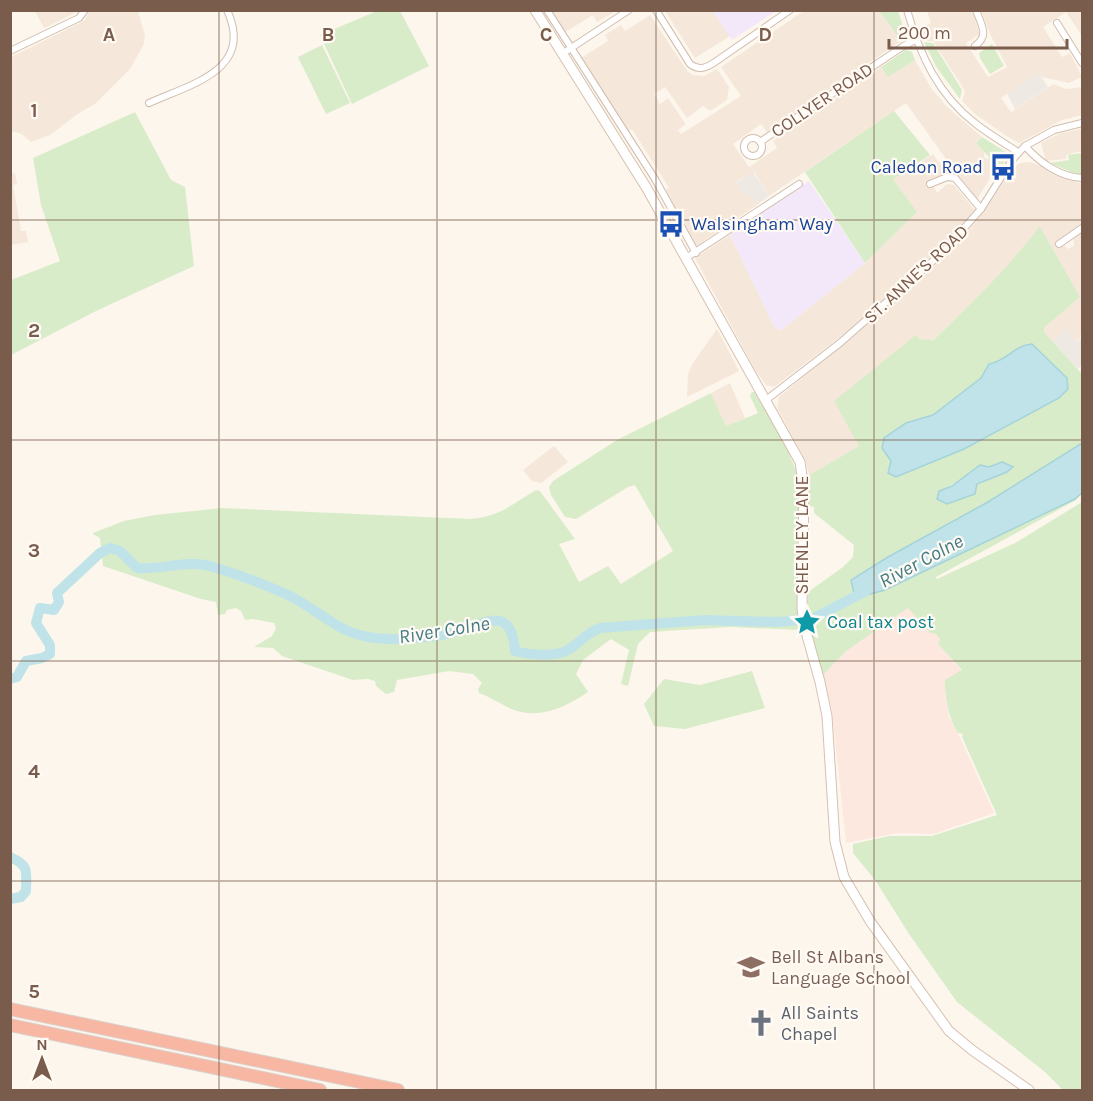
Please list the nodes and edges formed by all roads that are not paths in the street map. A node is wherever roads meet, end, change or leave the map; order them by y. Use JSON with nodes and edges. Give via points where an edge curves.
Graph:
{"nodes":[{"id":1,"x":85,"y":10,"type":"edge"},
{"id":2,"x":227,"y":10,"type":"edge"},
{"id":3,"x":535,"y":10,"type":"edge"},
{"id":4,"x":547,"y":10,"type":"edge"},
{"id":5,"x":629,"y":10,"type":"edge"},
{"id":6,"x":656,"y":10,"type":"edge"},
{"id":7,"x":790,"y":10,"type":"edge"},
{"id":8,"x":907,"y":10,"type":"edge"},
{"id":9,"x":976,"y":10,"type":"edge"},
{"id":10,"x":1057,"y":23,"type":"dead end"},
{"id":11,"x":915,"y":40,"type":"junction"},
{"id":12,"x":975,"y":46,"type":"dead end"},
{"id":13,"x":570,"y":48,"type":"junction"},
{"id":14,"x":10,"y":51,"type":"edge"},
{"id":15,"x":562,"y":54,"type":"junction"},
{"id":16,"x":1083,"y":63,"type":"edge"},
{"id":17,"x":149,"y":103,"type":"dead end"},
{"id":18,"x":1083,"y":123,"type":"edge"},
{"id":19,"x":760,"y":142,"type":"dead end"},
{"id":20,"x":1025,"y":146,"type":"junction"},
{"id":21,"x":1018,"y":152,"type":"junction"},
{"id":22,"x":1083,"y":178,"type":"edge"},
{"id":23,"x":799,"y":183,"type":"dead end"},
{"id":24,"x":930,"y":184,"type":"dead end"},
{"id":25,"x":981,"y":209,"type":"junction"},
{"id":26,"x":1083,"y":228,"type":"edge"},
{"id":27,"x":1059,"y":244,"type":"dead end"},
{"id":28,"x":696,"y":253,"type":"junction"},
{"id":29,"x":686,"y":258,"type":"junction"},
{"id":30,"x":766,"y":399,"type":"junction"},
{"id":31,"x":10,"y":1008,"type":"edge"},
{"id":32,"x":10,"y":1025,"type":"edge"},
{"id":33,"x":320,"y":1090,"type":"edge"},
{"id":34,"x":398,"y":1090,"type":"edge"},
{"id":35,"x":1029,"y":1090,"type":"edge"}],
"edges":[{"from":1,"to":14,"type":"street","via":[[79,18]]},
{"from":2,"to":17,"type":"street","via":[[235,40],[223,66]]},
{"from":3,"to":15,"type":"main road","name":"SHENLEY LANE"},
{"from":4,"to":13,"type":"street"},
{"from":5,"to":13,"type":"street"},
{"from":6,"to":7,"type":"street","via":[[690,64],[702,69]]},
{"from":8,"to":11,"type":"street"},
{"from":9,"to":12,"type":"street","via":[[984,35]]},
{"from":10,"to":16,"type":"street"},
{"from":11,"to":19,"type":"street","name":"COLLYER ROAD"},
{"from":11,"to":21,"type":"street","via":[[932,74],[954,104]]},
{"from":13,"to":15,"type":"street"},
{"from":13,"to":28,"type":"street","via":[[655,178]]},
{"from":15,"to":29,"type":"main road","name":"SHENLEY LANE"},
{"from":18,"to":20,"type":"street","name":"ST. ANNE'S ROAD","via":[[1054,130]]},
{"from":20,"to":21,"type":"street","name":"ST. ANNE'S ROAD"},
{"from":20,"to":22,"type":"street","via":[[1042,163]]},
{"from":21,"to":25,"type":"street","name":"ST. ANNE'S ROAD"},
{"from":23,"to":28,"type":"street"},
{"from":24,"to":25,"type":"street","via":[[950,177],[958,180]]},
{"from":25,"to":30,"type":"street","name":"ST. ANNE'S ROAD","via":[[919,276],[840,344]]},
{"from":26,"to":27,"type":"street"},
{"from":28,"to":29,"type":"street"},
{"from":29,"to":30,"type":"main road","name":"SHENLEY LANE"},
{"from":30,"to":35,"type":"main road","name":"SHENLEY LANE","via":[[802,471],[802,608],[827,716],[836,842],[844,877],[870,921],[950,1031]]},
{"from":31,"to":34,"type":"highway"},
{"from":32,"to":33,"type":"highway"}]}
